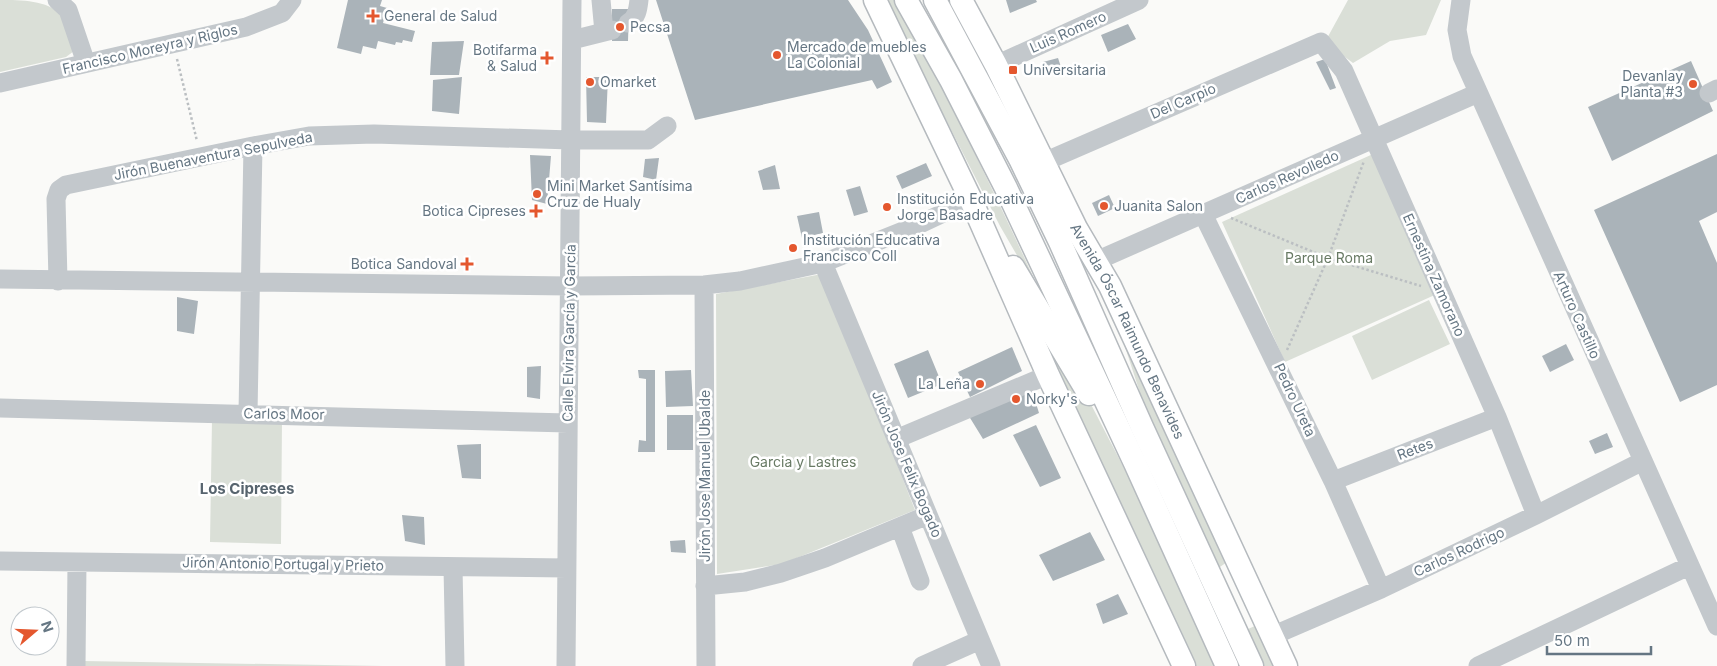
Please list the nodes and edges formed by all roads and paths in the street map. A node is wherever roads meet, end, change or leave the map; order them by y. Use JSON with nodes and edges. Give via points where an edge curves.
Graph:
{"nodes":[{"id":1,"x":57,"y":0,"type":"edge"},
{"id":2,"x":292,"y":0,"type":"edge"},
{"id":3,"x":572,"y":0,"type":"edge"},
{"id":4,"x":601,"y":0,"type":"edge"},
{"id":5,"x":639,"y":0,"type":"edge"},
{"id":6,"x":874,"y":0,"type":"edge"},
{"id":7,"x":906,"y":0,"type":"edge"},
{"id":8,"x":935,"y":0,"type":"edge"},
{"id":9,"x":1139,"y":0,"type":"edge"},
{"id":10,"x":1461,"y":0,"type":"edge"},
{"id":11,"x":963,"y":2,"type":"edge"},
{"id":12,"x":615,"y":28,"type":"junction"},
{"id":13,"x":572,"y":40,"type":"junction"},
{"id":14,"x":1321,"y":42,"type":"joint"},
{"id":15,"x":173,"y":43,"type":"junction"},
{"id":16,"x":86,"y":63,"type":"junction"},
{"id":17,"x":996,"y":65,"type":"junction"},
{"id":18,"x":0,"y":83,"type":"edge"},
{"id":19,"x":1478,"y":93,"type":"junction"},
{"id":20,"x":667,"y":126,"type":"dead end"},
{"id":21,"x":1373,"y":138,"type":"junction"},
{"id":22,"x":571,"y":140,"type":"junction"},
{"id":23,"x":253,"y":146,"type":"junction"},
{"id":24,"x":201,"y":156,"type":"junction"},
{"id":25,"x":1044,"y":162,"type":"junction"},
{"id":26,"x":971,"y":200,"type":"junction"},
{"id":27,"x":1207,"y":212,"type":"junction"},
{"id":28,"x":1076,"y":228,"type":"junction"},
{"id":29,"x":1328,"y":258,"type":"junction"},
{"id":30,"x":1096,"y":261,"type":"junction"},
{"id":31,"x":823,"y":263,"type":"junction"},
{"id":32,"x":0,"y":279,"type":"edge"},
{"id":33,"x":58,"y":281,"type":"junction"},
{"id":34,"x":251,"y":282,"type":"junction"},
{"id":35,"x":704,"y":285,"type":"junction"},
{"id":36,"x":570,"y":286,"type":"junction"},
{"id":37,"x":1443,"y":292,"type":"junction"},
{"id":38,"x":1279,"y":368,"type":"junction"},
{"id":39,"x":1048,"y":374,"type":"junction"},
{"id":40,"x":0,"y":408,"type":"edge"},
{"id":41,"x":248,"y":413,"type":"junction"},
{"id":42,"x":1497,"y":417,"type":"junction"},
{"id":43,"x":568,"y":422,"type":"junction"},
{"id":44,"x":1142,"y":427,"type":"junction"},
{"id":45,"x":896,"y":438,"type":"junction"},
{"id":46,"x":1643,"y":461,"type":"junction"},
{"id":47,"x":1135,"y":463,"type":"junction"},
{"id":48,"x":1333,"y":481,"type":"junction"},
{"id":49,"x":928,"y":515,"type":"junction"},
{"id":50,"x":1536,"y":515,"type":"junction"},
{"id":51,"x":900,"y":527,"type":"junction"},
{"id":52,"x":0,"y":561,"type":"edge"},
{"id":53,"x":77,"y":562,"type":"junction"},
{"id":54,"x":1689,"y":566,"type":"junction"},
{"id":55,"x":453,"y":567,"type":"junction"},
{"id":56,"x":567,"y":568,"type":"junction"},
{"id":57,"x":920,"y":582,"type":"dead end"},
{"id":58,"x":706,"y":586,"type":"junction"},
{"id":59,"x":1381,"y":589,"type":"junction"},
{"id":60,"x":1717,"y":626,"type":"edge"},
{"id":61,"x":1272,"y":636,"type":"junction"},
{"id":62,"x":980,"y":640,"type":"junction"},
{"id":63,"x":76,"y":666,"type":"edge"},
{"id":64,"x":455,"y":666,"type":"edge"},
{"id":65,"x":566,"y":666,"type":"edge"},
{"id":66,"x":706,"y":666,"type":"edge"},
{"id":67,"x":922,"y":666,"type":"edge"},
{"id":68,"x":991,"y":666,"type":"edge"},
{"id":69,"x":1184,"y":666,"type":"edge"},
{"id":70,"x":1226,"y":666,"type":"edge"},
{"id":71,"x":1252,"y":666,"type":"edge"},
{"id":72,"x":1286,"y":666,"type":"edge"},
{"id":73,"x":1478,"y":666,"type":"edge"}],
"edges":[{"from":1,"to":16,"type":"street","via":[[68,10]]},
{"from":2,"to":15,"type":"street","name":"Francisco Moreyra y Riglos","via":[[282,13],[257,24]]},
{"from":3,"to":13,"type":"street","name":"Calle Elvira García y García"},
{"from":4,"to":12,"type":"street"},
{"from":5,"to":12,"type":"street","via":[[633,21]]},
{"from":6,"to":26,"type":"main road"},
{"from":7,"to":47,"type":"main road","via":[[1006,188]]},
{"from":8,"to":44,"type":"main road","name":"Avenida Óscar Raimundo Benavides","via":[[1020,159]]},
{"from":9,"to":17,"type":"street","name":"Luis Romero"},
{"from":10,"to":19,"type":"street","name":"Arturo Castillo","via":[[1457,30],[1462,56]]},
{"from":11,"to":17,"type":"main road","name":"Avenida Óscar Raimundo Benavides"},
{"from":12,"to":13,"type":"street"},
{"from":13,"to":22,"type":"street","name":"Calle Elvira García y García"},
{"from":14,"to":21,"type":"street","name":"Ernestina Zamorano","via":[[1344,71]]},
{"from":14,"to":25,"type":"street","name":"Del Carpio"},
{"from":15,"to":16,"type":"street","name":"Francisco Moreyra y Riglos"},
{"from":15,"to":24,"type":"path"},
{"from":16,"to":18,"type":"street","name":"Francisco Moreyra y Riglos"},
{"from":17,"to":25,"type":"main road","name":"Avenida Óscar Raimundo Benavides"},
{"from":19,"to":21,"type":"street","name":"Carlos Revolledo"},
{"from":19,"to":46,"type":"street","name":"Arturo Castillo"},
{"from":20,"to":22,"type":"street","name":"Jirón Buenaventura Sepulveda","via":[[648,140]]},
{"from":21,"to":27,"type":"street","name":"Carlos Revolledo"},
{"from":21,"to":29,"type":"path"},
{"from":21,"to":37,"type":"street","name":"Ernestina Zamorano"},
{"from":22,"to":23,"type":"street","name":"Jirón Buenaventura Sepulveda","via":[[374,134],[309,136]]},
{"from":22,"to":36,"type":"street","name":"Calle Elvira García y García"},
{"from":23,"to":24,"type":"street","name":"Jirón Buenaventura Sepulveda"},
{"from":23,"to":34,"type":"street"},
{"from":24,"to":33,"type":"street","name":"Jirón Buenaventura Sepulveda","via":[[66,185],[59,190],[56,200]]},
{"from":25,"to":28,"type":"main road","name":"Avenida Óscar Raimundo Benavides"},
{"from":26,"to":31,"type":"street"},
{"from":26,"to":39,"type":"main road"},
{"from":26,"to":47,"type":"main road","via":[[1094,402]]},
{"from":27,"to":29,"type":"path"},
{"from":27,"to":30,"type":"street","name":"Carlos Revolledo"},
{"from":27,"to":38,"type":"street","name":"Pedro Ureta"},
{"from":28,"to":30,"type":"main road","name":"Avenida Óscar Raimundo Benavides"},
{"from":28,"to":44,"type":"main road"},
{"from":29,"to":37,"type":"path"},
{"from":29,"to":38,"type":"path"},
{"from":30,"to":61,"type":"main road","name":"Avenida Óscar Raimundo Benavides"},
{"from":31,"to":35,"type":"street","via":[[740,281]]},
{"from":31,"to":45,"type":"street","name":"Jirón Jose Felix Bogado"},
{"from":32,"to":33,"type":"street"},
{"from":33,"to":34,"type":"street"},
{"from":34,"to":36,"type":"street"},
{"from":34,"to":41,"type":"street"},
{"from":35,"to":36,"type":"street"},
{"from":35,"to":58,"type":"street","name":"Jirón Jose Manuel Ubalde"},
{"from":36,"to":43,"type":"street","name":"Calle Elvira García y García"},
{"from":37,"to":42,"type":"street","name":"Ernestina Zamorano"},
{"from":38,"to":48,"type":"street","name":"Pedro Ureta"},
{"from":39,"to":45,"type":"street"},
{"from":39,"to":69,"type":"main road"},
{"from":40,"to":41,"type":"street","name":"Carlos Moor"},
{"from":41,"to":43,"type":"street","name":"Carlos Moor"},
{"from":42,"to":48,"type":"street","name":"Retes"},
{"from":42,"to":50,"type":"street","name":"Ernestina Zamorano"},
{"from":43,"to":56,"type":"street","name":"Calle Elvira García y García"},
{"from":44,"to":71,"type":"main road","name":"Avenida Óscar Raimundo Benavides"},
{"from":45,"to":49,"type":"street","name":"Jirón Jose Felix Bogado"},
{"from":46,"to":50,"type":"street","name":"Carlos Rodrigo"},
{"from":46,"to":54,"type":"street","name":"Arturo Castillo"},
{"from":47,"to":70,"type":"main road"},
{"from":48,"to":59,"type":"street","name":"Pedro Ureta"},
{"from":49,"to":51,"type":"street"},
{"from":49,"to":62,"type":"street","name":"Jirón Jose Felix Bogado"},
{"from":50,"to":59,"type":"street","name":"Carlos Rodrigo"},
{"from":51,"to":57,"type":"street"},
{"from":51,"to":58,"type":"street","via":[[781,573],[745,582]]},
{"from":52,"to":53,"type":"street","name":"Jirón Antonio Portugal y Prieto"},
{"from":53,"to":55,"type":"street","name":"Jirón Antonio Portugal y Prieto"},
{"from":53,"to":63,"type":"street"},
{"from":54,"to":60,"type":"street","name":"Arturo Castillo"},
{"from":54,"to":73,"type":"street"},
{"from":55,"to":56,"type":"street","name":"Jirón Antonio Portugal y Prieto"},
{"from":55,"to":64,"type":"street"},
{"from":56,"to":65,"type":"street","name":"Calle Elvira García y García"},
{"from":58,"to":66,"type":"street","name":"Jirón Jose Manuel Ubalde"},
{"from":59,"to":61,"type":"street","name":"Carlos Rodrigo"},
{"from":61,"to":72,"type":"main road","name":"Avenida Óscar Raimundo Benavides"},
{"from":62,"to":67,"type":"street"},
{"from":62,"to":68,"type":"street","name":"Jirón Jose Felix Bogado"}]}
